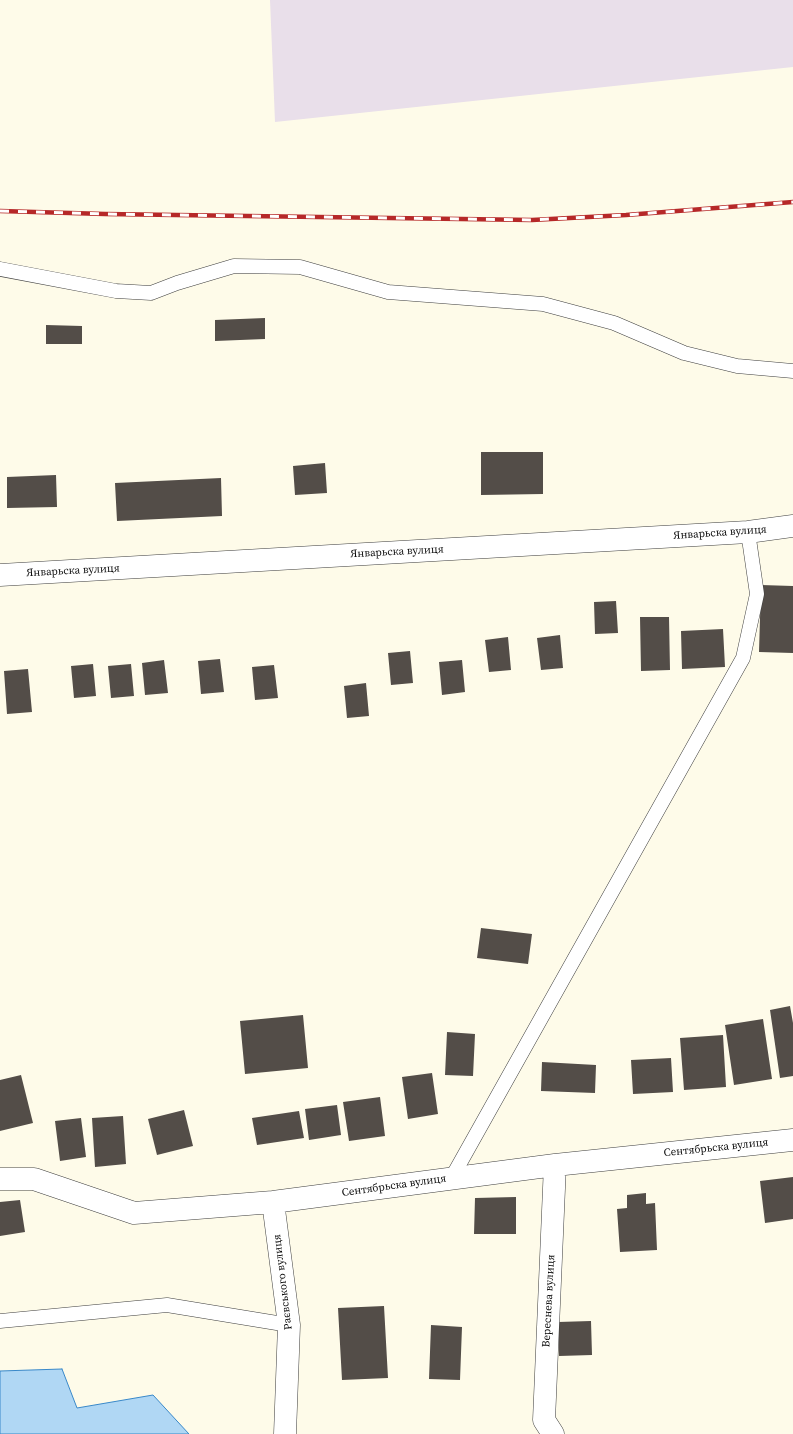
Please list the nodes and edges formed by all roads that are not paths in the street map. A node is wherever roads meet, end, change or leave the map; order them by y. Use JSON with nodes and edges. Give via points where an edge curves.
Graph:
{"nodes":[{"id":1,"x":0,"y":270,"type":"edge"},
{"id":2,"x":793,"y":371,"type":"edge"},
{"id":3,"x":793,"y":526,"type":"edge"},
{"id":4,"x":748,"y":532,"type":"junction"},
{"id":5,"x":0,"y":575,"type":"edge"},
{"id":6,"x":793,"y":1140,"type":"edge"},
{"id":7,"x":555,"y":1165,"type":"junction"},
{"id":8,"x":0,"y":1179,"type":"edge"},
{"id":9,"x":451,"y":1179,"type":"junction"},
{"id":10,"x":273,"y":1202,"type":"junction"},
{"id":11,"x":0,"y":1321,"type":"edge"},
{"id":12,"x":289,"y":1325,"type":"junction"},
{"id":13,"x":285,"y":1434,"type":"edge"},
{"id":14,"x":553,"y":1434,"type":"edge"}],
"edges":[{"from":1,"to":2,"type":"lane","via":[[116,291],[150,293],[234,266],[300,267],[388,292],[543,304],[614,323],[684,353],[737,366]]},
{"from":3,"to":4,"type":"street","name":"Январьска вулиця"},
{"from":4,"to":5,"type":"street","name":"Январьска вулиця"},
{"from":4,"to":9,"type":"lane","via":[[757,594],[744,658]]},
{"from":6,"to":7,"type":"street","name":"Сентябрьска вулиця"},
{"from":7,"to":9,"type":"street","name":"Сентябрьска вулиця"},
{"from":7,"to":14,"type":"street","name":"Вереснева вулиця","via":[[544,1420]]},
{"from":8,"to":10,"type":"street","name":"Сентябрьска вулиця","via":[[34,1179],[134,1213]]},
{"from":9,"to":10,"type":"street","name":"Сентябрьска вулиця"},
{"from":10,"to":12,"type":"street","name":"Раєвського вулиця"},
{"from":11,"to":12,"type":"lane","via":[[167,1305]]},
{"from":12,"to":13,"type":"street","name":"Раєвського вулиця"}]}
